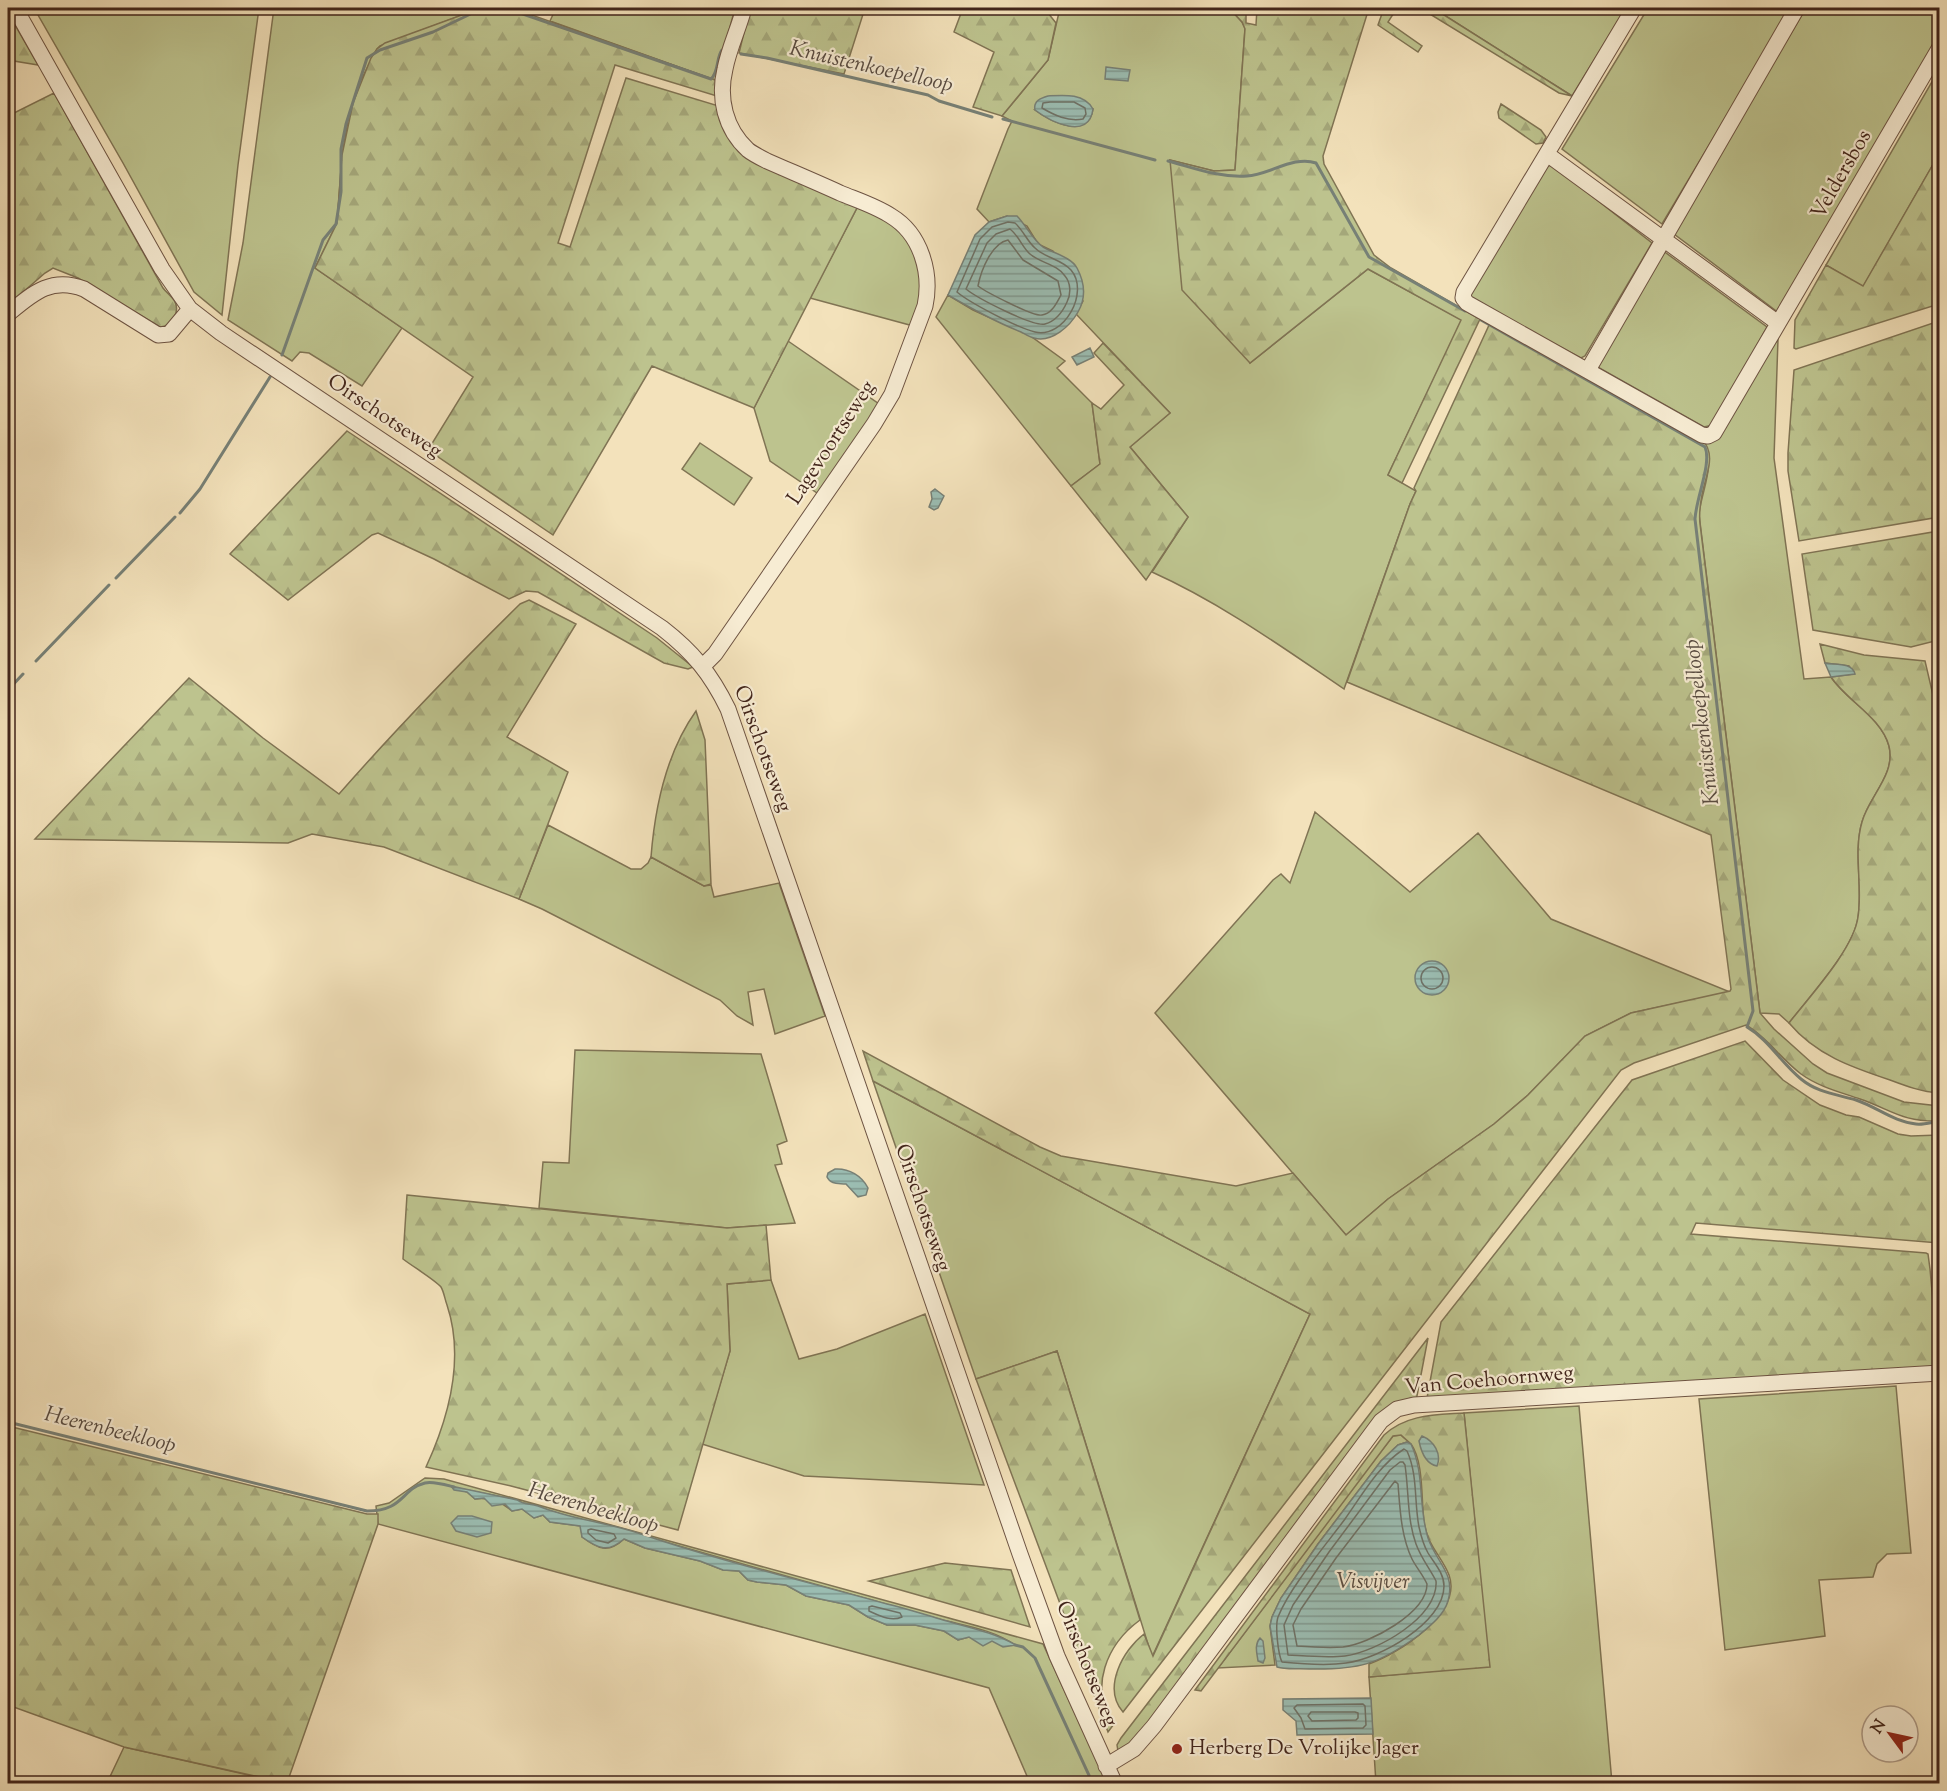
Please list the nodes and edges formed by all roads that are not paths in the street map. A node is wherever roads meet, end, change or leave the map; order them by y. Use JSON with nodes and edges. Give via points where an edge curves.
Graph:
{"nodes":[{"id":1,"x":15,"y":8,"type":"edge"},
{"id":2,"x":744,"y":8,"type":"edge"},
{"id":3,"x":1634,"y":8,"type":"edge"},
{"id":4,"x":1797,"y":8,"type":"edge"},
{"id":5,"x":1940,"y":47,"type":"edge"},
{"id":6,"x":1547,"y":154,"type":"junction"},
{"id":7,"x":1663,"y":238,"type":"junction"},
{"id":8,"x":190,"y":309,"type":"junction"},
{"id":9,"x":8,"y":314,"type":"edge"},
{"id":10,"x":1778,"y":323,"type":"junction"},
{"id":11,"x":1588,"y":370,"type":"junction"},
{"id":12,"x":704,"y":666,"type":"junction"},
{"id":13,"x":1940,"y":1373,"type":"edge"},
{"id":14,"x":1106,"y":1766,"type":"junction"},
{"id":15,"x":1115,"y":1784,"type":"edge"}],
"edges":[{"from":1,"to":8,"type":"street","name":"Oirschotseweg","via":[[162,269]]},
{"from":2,"to":12,"type":"street","name":"Lagevoortseweg","via":[[725,68],[722,92],[725,114],[734,134],[748,150],[768,161],[893,217],[910,232],[923,256],[928,294],[892,394],[874,424]]},
{"from":3,"to":6,"type":"street","name":"Veldersbos"},
{"from":4,"to":7,"type":"street"},
{"from":5,"to":10,"type":"street","name":"Veldersbos"},
{"from":6,"to":7,"type":"street"},
{"from":6,"to":11,"type":"street","name":"Veldersbos","via":[[1463,298]]},
{"from":7,"to":10,"type":"street"},
{"from":7,"to":11,"type":"street"},
{"from":8,"to":9,"type":"street","via":[[169,334],[158,335],[84,289],[68,284],[37,291]]},
{"from":8,"to":12,"type":"street","name":"Oirschotseweg","via":[[662,628]]},
{"from":10,"to":11,"type":"street","name":"Veldersbos","via":[[1714,433],[1708,436]]},
{"from":12,"to":14,"type":"street","name":"Oirschotseweg","via":[[728,709],[1057,1656]]},
{"from":13,"to":14,"type":"street","name":"Van Coehoornweg","via":[[1397,1409],[1381,1421],[1154,1726],[1134,1749]]},
{"from":14,"to":15,"type":"street","name":"Oirschotseweg"}]}
